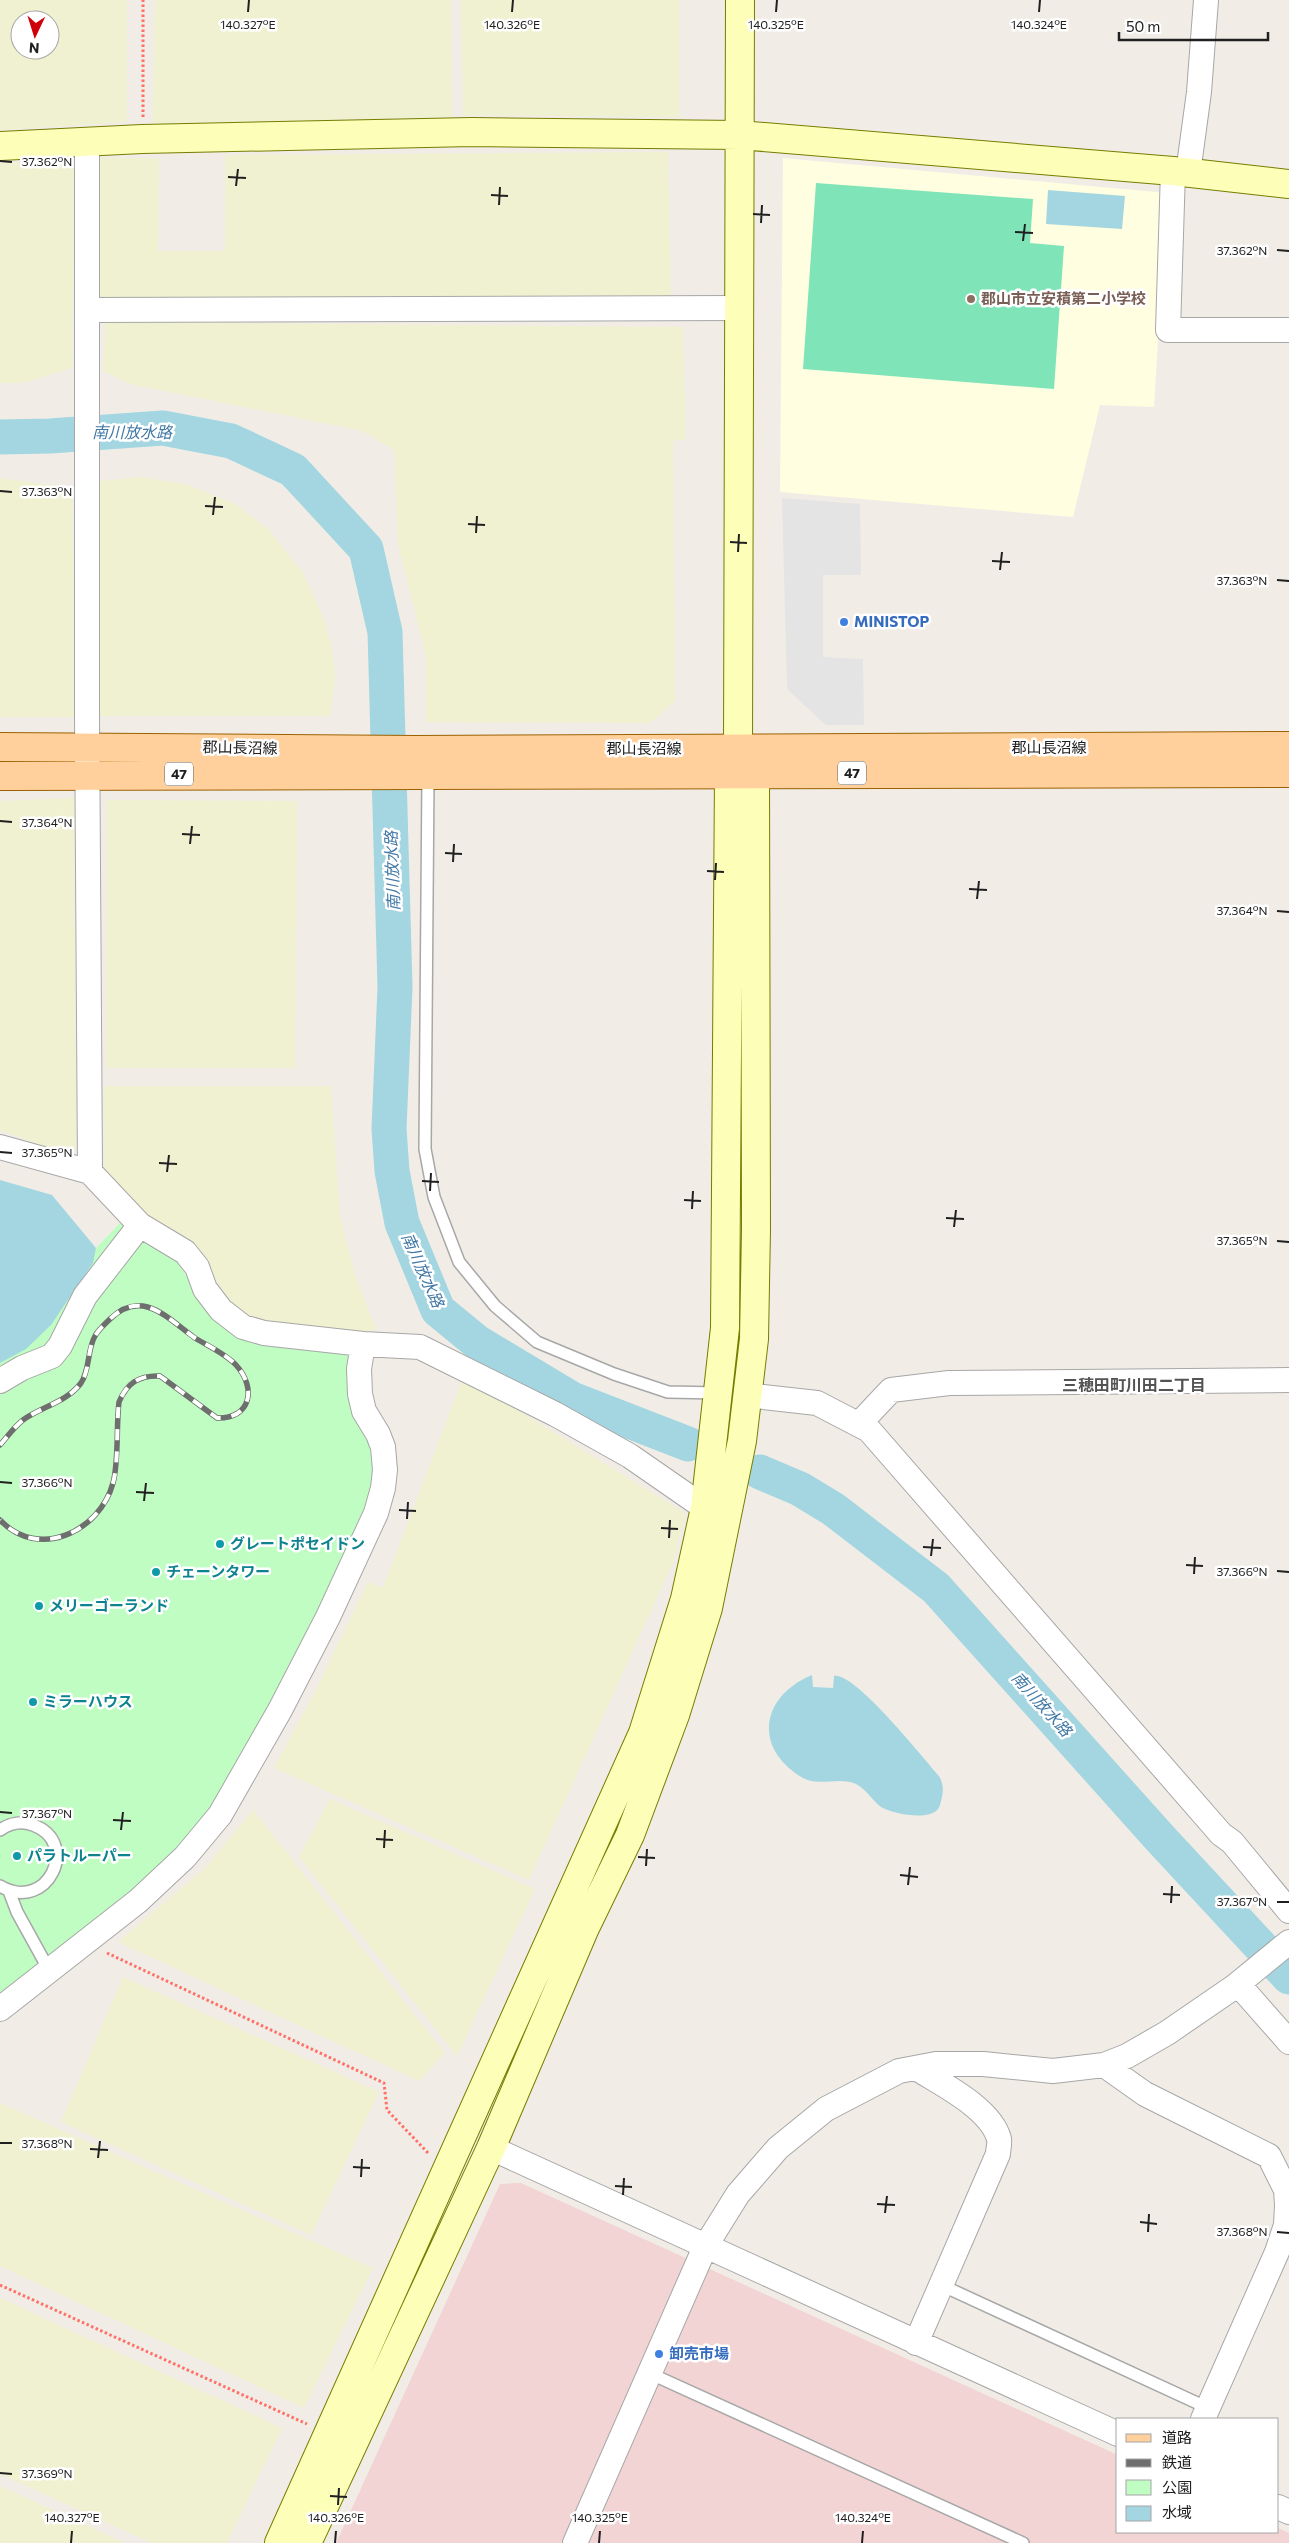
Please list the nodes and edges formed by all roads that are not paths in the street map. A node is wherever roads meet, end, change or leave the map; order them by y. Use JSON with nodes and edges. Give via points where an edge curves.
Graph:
{"nodes":[{"id":1,"x":740,"y":0,"type":"edge"},
{"id":2,"x":1206,"y":0,"type":"edge"},
{"id":3,"x":739,"y":135,"type":"junction"},
{"id":4,"x":87,"y":141,"type":"junction"},
{"id":5,"x":0,"y":146,"type":"edge"},
{"id":6,"x":1180,"y":172,"type":"junction"},
{"id":7,"x":1289,"y":184,"type":"edge"},
{"id":8,"x":738,"y":308,"type":"junction"},
{"id":9,"x":87,"y":310,"type":"junction"},
{"id":10,"x":1289,"y":330,"type":"edge"},
{"id":11,"x":87,"y":746,"type":"junction"},
{"id":12,"x":1289,"y":746,"type":"edge"},
{"id":13,"x":0,"y":747,"type":"edge"},
{"id":14,"x":359,"y":762,"type":"junction"},
{"id":15,"x":740,"y":765,"type":"junction"},
{"id":16,"x":419,"y":767,"type":"junction"},
{"id":17,"x":1289,"y":773,"type":"edge"},
{"id":18,"x":88,"y":775,"type":"junction"},
{"id":19,"x":0,"y":776,"type":"edge"},
{"id":20,"x":0,"y":1147,"type":"edge"},
{"id":21,"x":90,"y":1172,"type":"junction"},
{"id":22,"x":140,"y":1225,"type":"junction"},
{"id":23,"x":363,"y":1344,"type":"junction"},
{"id":24,"x":1289,"y":1380,"type":"edge"},
{"id":25,"x":0,"y":1382,"type":"edge"},
{"id":26,"x":719,"y":1393,"type":"junction"},
{"id":27,"x":746,"y":1395,"type":"junction"},
{"id":28,"x":859,"y":1424,"type":"junction"},
{"id":29,"x":707,"y":1495,"type":"junction"},
{"id":30,"x":0,"y":1830,"type":"edge"},
{"id":31,"x":5,"y":1888,"type":"edge"},
{"id":32,"x":1289,"y":1911,"type":"edge"},
{"id":33,"x":1289,"y":1942,"type":"edge"},
{"id":34,"x":48,"y":1970,"type":"junction"},
{"id":35,"x":1242,"y":1980,"type":"junction"},
{"id":36,"x":0,"y":2009,"type":"edge"},
{"id":37,"x":1289,"y":2042,"type":"edge"},
{"id":38,"x":1104,"y":2065,"type":"junction"},
{"id":39,"x":916,"y":2068,"type":"junction"},
{"id":40,"x":491,"y":2148,"type":"junction"},
{"id":41,"x":705,"y":2247,"type":"junction"},
{"id":42,"x":941,"y":2285,"type":"junction"},
{"id":43,"x":916,"y":2343,"type":"junction"},
{"id":44,"x":649,"y":2373,"type":"junction"},
{"id":45,"x":1205,"y":2414,"type":"edge"},
{"id":46,"x":1116,"y":2433,"type":"edge"},
{"id":47,"x":279,"y":2543,"type":"edge"},
{"id":48,"x":307,"y":2543,"type":"edge"},
{"id":49,"x":575,"y":2543,"type":"edge"},
{"id":50,"x":1023,"y":2543,"type":"edge"}],
"edges":[{"from":1,"to":3,"type":"street"},
{"from":2,"to":6,"type":"street","via":[[1199,92]]},
{"from":3,"to":4,"type":"street","via":[[472,132]]},
{"from":3,"to":6,"type":"street"},
{"from":3,"to":8,"type":"street"},
{"from":4,"to":5,"type":"street"},
{"from":4,"to":9,"type":"street"},
{"from":6,"to":7,"type":"street"},
{"from":6,"to":10,"type":"street","via":[[1168,330]]},
{"from":8,"to":9,"type":"street"},
{"from":8,"to":15,"type":"street"},
{"from":9,"to":11,"type":"street"},
{"from":11,"to":13,"type":"main road","name":"郡山長沼線","number":"47"},
{"from":11,"to":14,"type":"main road","name":"郡山長沼線","number":"47"},
{"from":11,"to":18,"type":"street"},
{"from":12,"to":15,"type":"main road","name":"郡山長沼線","number":"47"},
{"from":14,"to":16,"type":"main road","name":"郡山長沼線","number":"47"},
{"from":14,"to":18,"type":"main road","name":"郡山長沼線","number":"47"},
{"from":15,"to":16,"type":"main road","name":"郡山長沼線","number":"47"},
{"from":15,"to":17,"type":"main road","name":"郡山長沼線","number":"47"},
{"from":15,"to":26,"type":"street","via":[[726,977],[728,1219],[725,1328]]},
{"from":15,"to":27,"type":"street","via":[[756,1229],[754,1339]]},
{"from":16,"to":26,"type":"lane","via":[[425,1149],[434,1197],[459,1262],[495,1306],[537,1342],[668,1392]]},
{"from":18,"to":19,"type":"main road","name":"郡山長沼線","number":"47"},
{"from":18,"to":21,"type":"street"},
{"from":20,"to":21,"type":"street"},
{"from":21,"to":22,"type":"street"},
{"from":22,"to":23,"type":"street","via":[[185,1252],[197,1267],[205,1289],[221,1310],[243,1327],[264,1333]]},
{"from":22,"to":25,"type":"street","via":[[85,1296],[52,1356],[22,1368]]},
{"from":23,"to":29,"type":"street","via":[[420,1347]]},
{"from":23,"to":34,"type":"street","via":[[360,1394],[364,1411],[383,1447],[385,1470],[376,1513],[328,1617],[220,1815],[185,1857],[144,1895]]},
{"from":24,"to":28,"type":"street","via":[[948,1383],[891,1390]]},
{"from":26,"to":29,"type":"street"},
{"from":27,"to":28,"type":"street","via":[[817,1403]]},
{"from":27,"to":40,"type":"street","via":[[733,1494],[708,1608],[675,1715],[630,1835],[584,1930]]},
{"from":28,"to":32,"type":"street","via":[[869,1430],[913,1479]]},
{"from":29,"to":47,"type":"street","via":[[685,1599],[643,1733]]},
{"from":30,"to":31,"type":"lane","via":[[14,1823],[39,1827],[55,1847],[57,1860],[54,1873],[35,1890],[22,1893]]},
{"from":31,"to":34,"type":"lane"},
{"from":33,"to":35,"type":"street"},
{"from":34,"to":36,"type":"street"},
{"from":35,"to":37,"type":"street"},
{"from":35,"to":38,"type":"street","via":[[1167,2033]]},
{"from":38,"to":39,"type":"street","via":[[1053,2071],[983,2064],[936,2064]]},
{"from":38,"to":45,"type":"street","via":[[1146,2094],[1268,2156],[1286,2190],[1286,2225],[1277,2252]]},
{"from":39,"to":41,"type":"street","via":[[899,2071],[826,2108],[778,2148],[738,2194]]},
{"from":39,"to":42,"type":"street","via":[[966,2100],[987,2119],[999,2139],[998,2154]]},
{"from":40,"to":41,"type":"street"},
{"from":40,"to":48,"type":"street"},
{"from":41,"to":43,"type":"street"},
{"from":41,"to":44,"type":"street"},
{"from":42,"to":43,"type":"street"},
{"from":42,"to":45,"type":"lane"},
{"from":43,"to":46,"type":"street"},
{"from":44,"to":49,"type":"street"},
{"from":44,"to":50,"type":"lane"}]}
